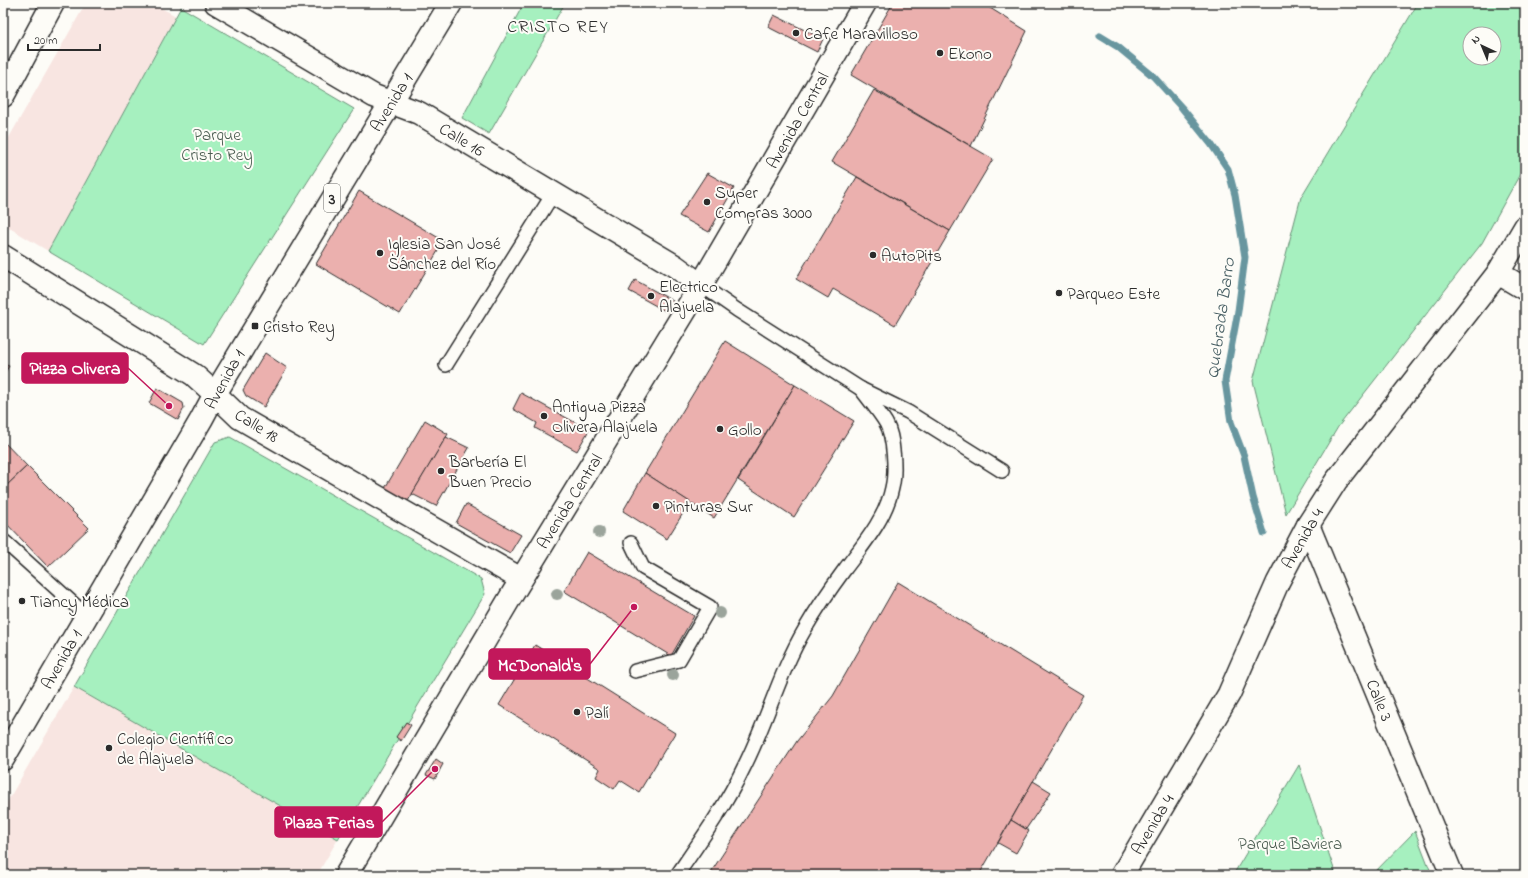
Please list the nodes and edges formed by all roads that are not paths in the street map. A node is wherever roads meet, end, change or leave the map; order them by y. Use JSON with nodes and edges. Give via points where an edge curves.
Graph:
{"nodes":[{"id":1,"x":53,"y":3,"type":"edge"},
{"id":2,"x":216,"y":3,"type":"edge"},
{"id":3,"x":451,"y":3,"type":"edge"},
{"id":4,"x":865,"y":3,"type":"edge"},
{"id":5,"x":3,"y":96,"type":"edge"},
{"id":6,"x":392,"y":104,"type":"junction"},
{"id":7,"x":553,"y":194,"type":"junction"},
{"id":8,"x":1525,"y":227,"type":"edge"},
{"id":9,"x":3,"y":256,"type":"edge"},
{"id":10,"x":1498,"y":273,"type":"junction"},
{"id":11,"x":701,"y":285,"type":"junction"},
{"id":12,"x":1525,"y":289,"type":"edge"},
{"id":13,"x":446,"y":365,"type":"dead end"},
{"id":14,"x":861,"y":389,"type":"junction"},
{"id":15,"x":215,"y":394,"type":"junction"},
{"id":16,"x":1002,"y":471,"type":"dead end"},
{"id":17,"x":1308,"y":525,"type":"junction"},
{"id":18,"x":3,"y":543,"type":"edge"},
{"id":19,"x":631,"y":543,"type":"dead end"},
{"id":20,"x":521,"y":579,"type":"junction"},
{"id":21,"x":87,"y":616,"type":"junction"},
{"id":22,"x":635,"y":671,"type":"dead end"},
{"id":23,"x":3,"y":759,"type":"edge"},
{"id":24,"x":346,"y":875,"type":"edge"},
{"id":25,"x":677,"y":875,"type":"edge"},
{"id":26,"x":1122,"y":875,"type":"edge"},
{"id":27,"x":1452,"y":875,"type":"edge"}],
"edges":[{"from":1,"to":5,"type":"street"},
{"from":2,"to":6,"type":"street","name":"Calle 16","via":[[374,96]]},
{"from":3,"to":6,"type":"street","name":"Avenida 1","number":"3"},
{"from":4,"to":11,"type":"street","name":"Avenida Central"},
{"from":6,"to":7,"type":"street","name":"Calle 16","via":[[419,113]]},
{"from":6,"to":15,"type":"street","name":"Avenida 1","number":"3"},
{"from":7,"to":11,"type":"street","name":"Calle 16","via":[[675,266]]},
{"from":7,"to":13,"type":"lane"},
{"from":8,"to":10,"type":"street","name":"Avenida 4"},
{"from":9,"to":15,"type":"street","name":"Calle 18","via":[[194,375]]},
{"from":10,"to":12,"type":"street"},
{"from":10,"to":17,"type":"street","name":"Avenida 4","via":[[1336,481]]},
{"from":11,"to":14,"type":"lane"},
{"from":11,"to":20,"type":"street","name":"Avenida Central"},
{"from":14,"to":16,"type":"lane","via":[[908,412]]},
{"from":14,"to":25,"type":"lane","via":[[887,424],[894,452],[892,489],[886,506],[870,535],[830,589],[805,630],[785,668],[745,766],[724,806]]},
{"from":15,"to":20,"type":"street","name":"Calle 18","via":[[240,418]]},
{"from":15,"to":21,"type":"street","name":"Avenida 1"},
{"from":17,"to":26,"type":"street","name":"Avenida 4","via":[[1278,582],[1228,694]]},
{"from":17,"to":27,"type":"street","name":"Calle 3"},
{"from":18,"to":21,"type":"lane","via":[[5,542]]},
{"from":19,"to":22,"type":"lane","via":[[643,568],[710,607],[679,660]]},
{"from":20,"to":24,"type":"street","name":"Avenida Central"},
{"from":21,"to":23,"type":"street","name":"Avenida 1"}]}
